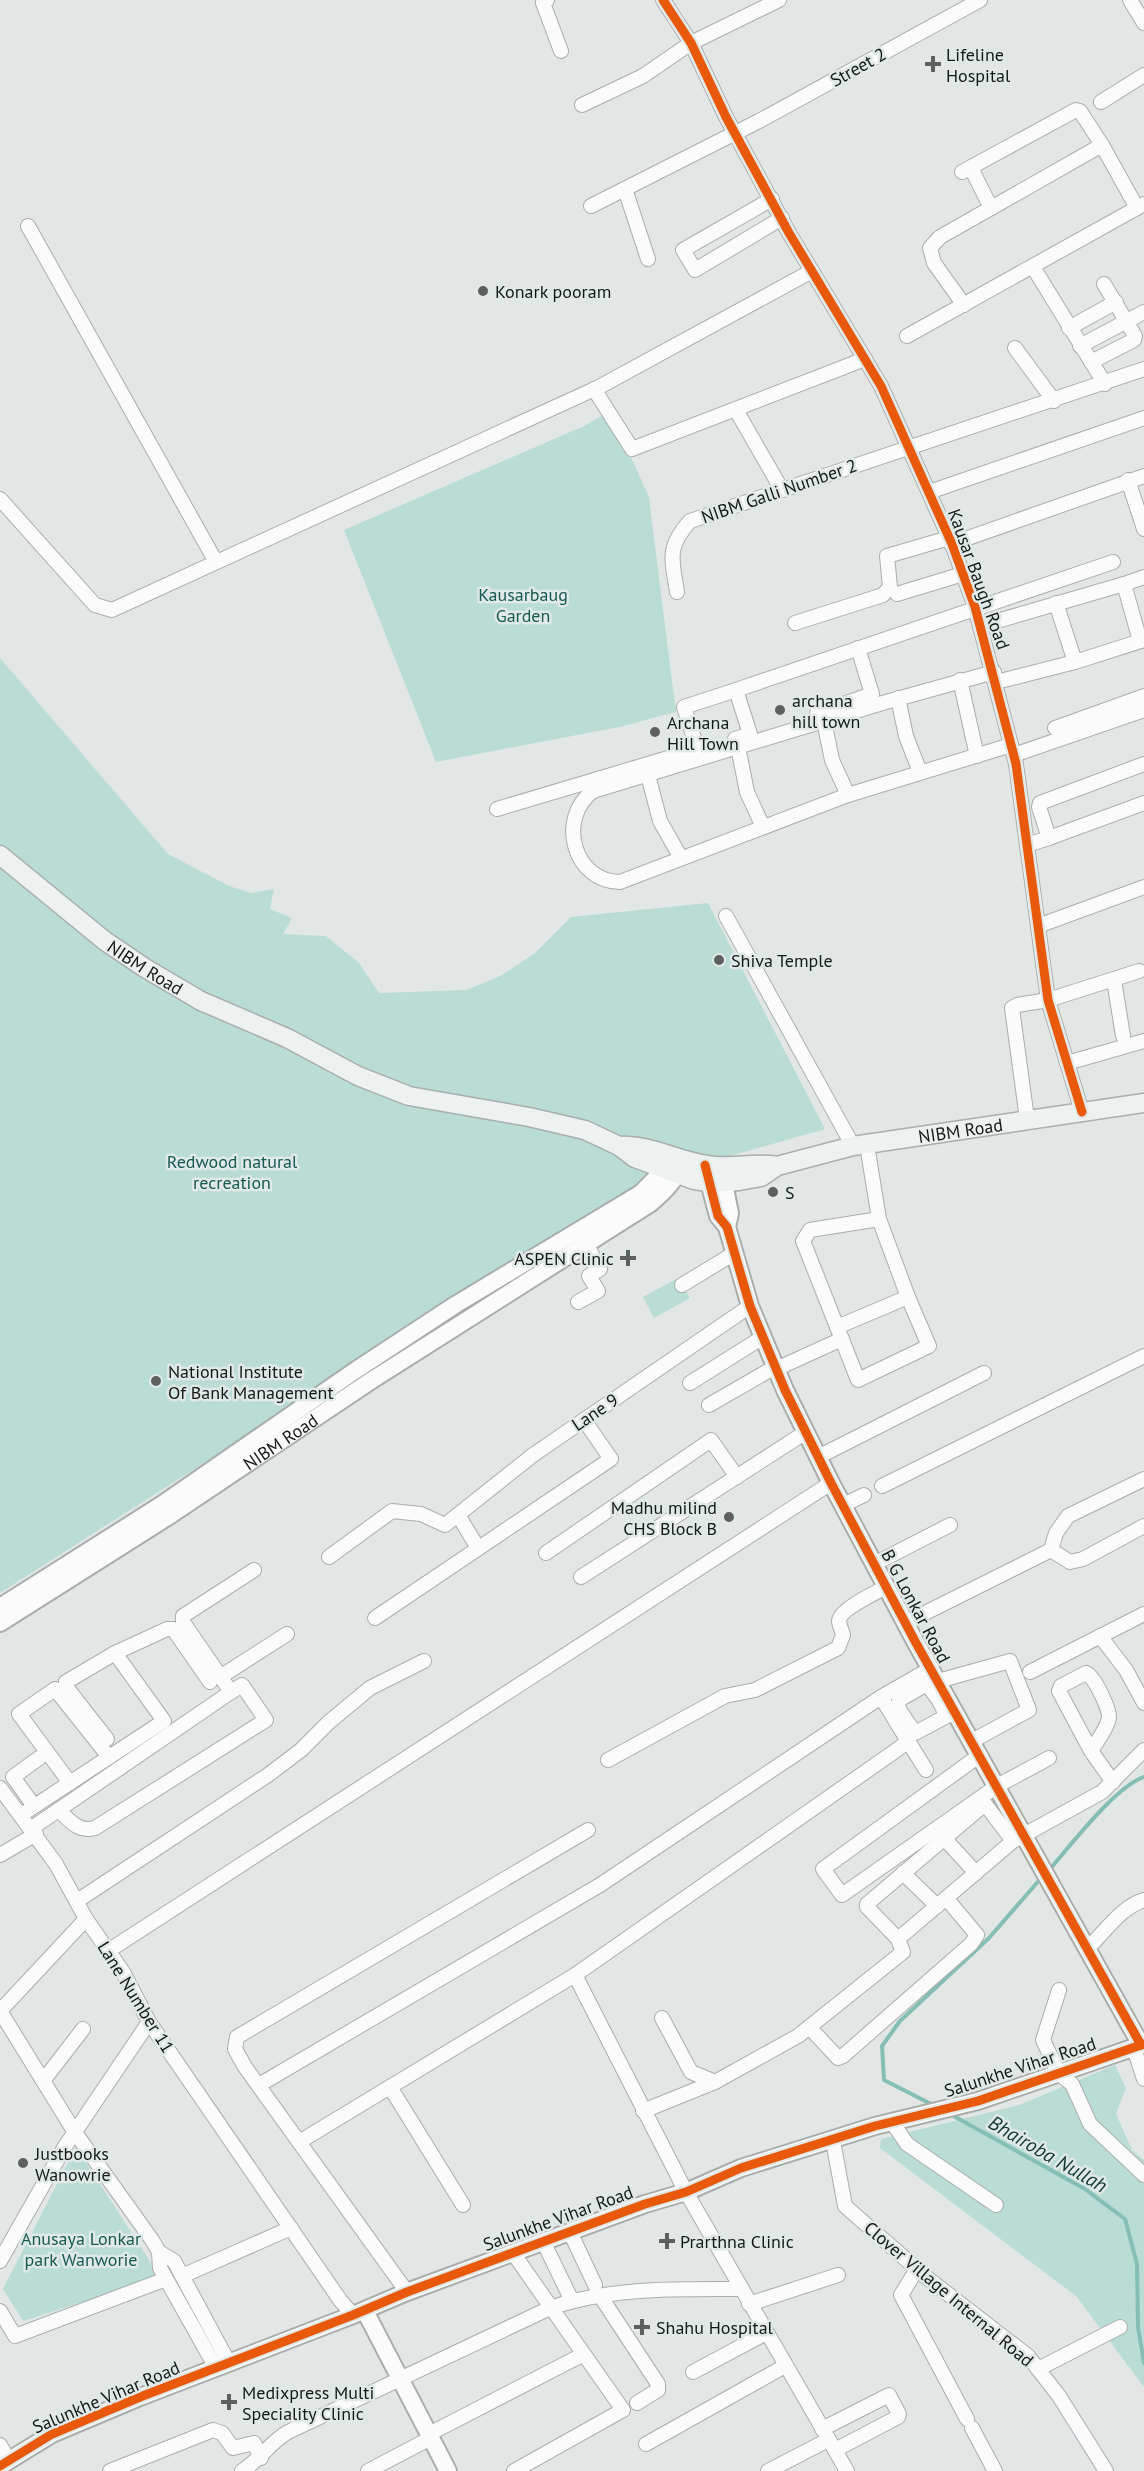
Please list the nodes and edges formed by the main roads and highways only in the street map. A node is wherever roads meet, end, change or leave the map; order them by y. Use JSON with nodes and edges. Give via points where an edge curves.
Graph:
{"nodes":[{"id":1,"x":0,"y":855,"type":"edge"},
{"id":2,"x":1144,"y":1103,"type":"edge"}],
"edges":[{"from":1,"to":2,"type":"main road","name":"NIBM Road","via":[[105,941],[145,968],[201,1001],[287,1038],[358,1076],[409,1096],[585,1130],[618,1146],[639,1144],[674,1164],[715,1174],[758,1163],[777,1166],[860,1146]]}]}
